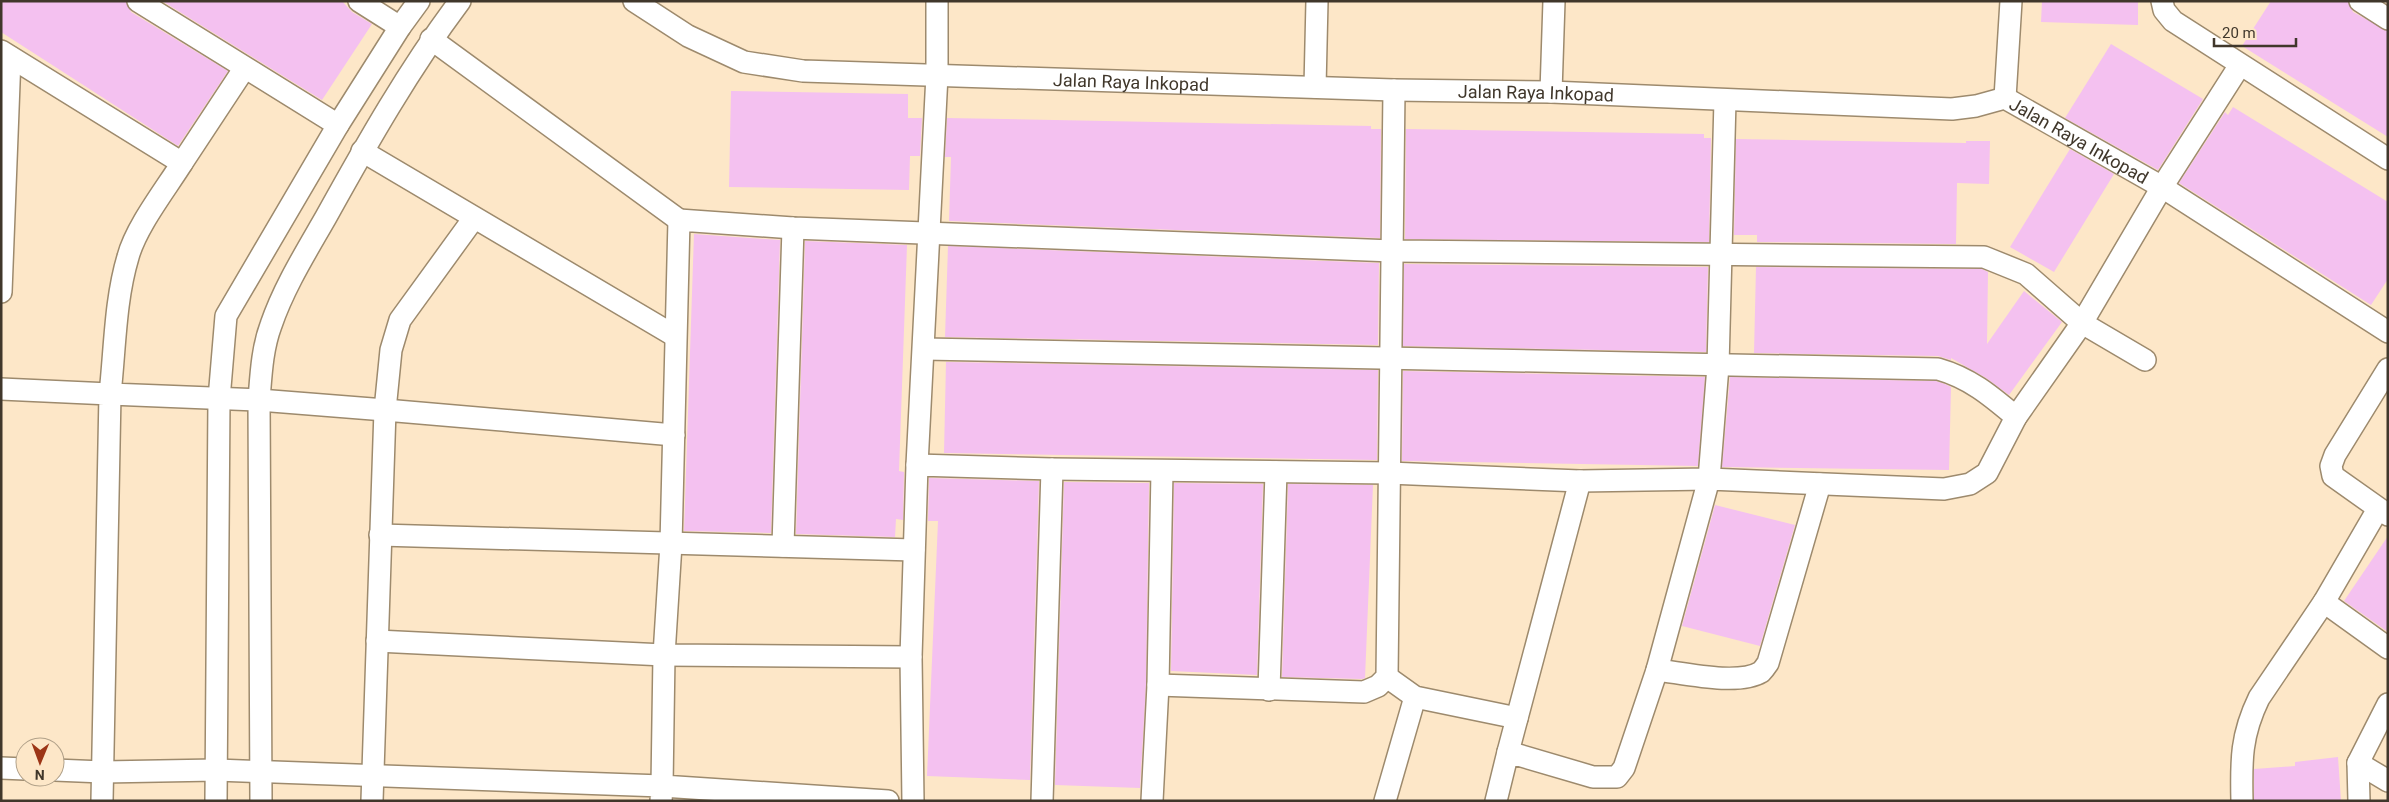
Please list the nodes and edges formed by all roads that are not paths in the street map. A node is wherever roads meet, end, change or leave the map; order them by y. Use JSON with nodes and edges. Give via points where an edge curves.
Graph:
{"nodes":[{"id":1,"x":138,"y":1,"type":"edge"},
{"id":2,"x":359,"y":1,"type":"edge"},
{"id":3,"x":419,"y":1,"type":"edge"},
{"id":4,"x":460,"y":1,"type":"edge"},
{"id":5,"x":634,"y":1,"type":"edge"},
{"id":6,"x":937,"y":1,"type":"edge"},
{"id":7,"x":1318,"y":1,"type":"edge"},
{"id":8,"x":1554,"y":1,"type":"edge"},
{"id":9,"x":2011,"y":1,"type":"edge"},
{"id":10,"x":2162,"y":1,"type":"edge"},
{"id":11,"x":2360,"y":1,"type":"edge"},
{"id":12,"x":2388,"y":19,"type":"edge"},
{"id":13,"x":400,"y":27,"type":"junction"},
{"id":14,"x":431,"y":39,"type":"junction"},
{"id":15,"x":6,"y":54,"type":"edge"},
{"id":16,"x":2240,"y":65,"type":"junction"},
{"id":17,"x":244,"y":68,"type":"junction"},
{"id":18,"x":937,"y":75,"type":"junction"},
{"id":19,"x":1315,"y":87,"type":"junction"},
{"id":20,"x":1394,"y":90,"type":"junction"},
{"id":21,"x":1552,"y":92,"type":"junction"},
{"id":22,"x":2005,"y":98,"type":"junction"},
{"id":23,"x":1726,"y":100,"type":"junction"},
{"id":24,"x":338,"y":125,"type":"junction"},
{"id":25,"x":362,"y":151,"type":"junction"},
{"id":26,"x":2388,"y":158,"type":"edge"},
{"id":27,"x":182,"y":163,"type":"junction"},
{"id":28,"x":2162,"y":187,"type":"junction"},
{"id":29,"x":474,"y":218,"type":"junction"},
{"id":30,"x":679,"y":220,"type":"junction"},
{"id":31,"x":793,"y":228,"type":"junction"},
{"id":32,"x":928,"y":232,"type":"junction"},
{"id":33,"x":1393,"y":251,"type":"junction"},
{"id":34,"x":1722,"y":256,"type":"junction"},
{"id":35,"x":1,"y":292,"type":"edge"},
{"id":36,"x":2082,"y":323,"type":"junction"},
{"id":37,"x":2388,"y":332,"type":"edge"},
{"id":38,"x":675,"y":336,"type":"junction"},
{"id":39,"x":924,"y":349,"type":"junction"},
{"id":40,"x":1390,"y":358,"type":"junction"},
{"id":41,"x":2145,"y":360,"type":"dead end"},
{"id":42,"x":1718,"y":366,"type":"junction"},
{"id":43,"x":2388,"y":369,"type":"edge"},
{"id":44,"x":1,"y":389,"type":"edge"},
{"id":45,"x":110,"y":394,"type":"junction"},
{"id":46,"x":219,"y":399,"type":"junction"},
{"id":47,"x":259,"y":400,"type":"junction"},
{"id":48,"x":386,"y":410,"type":"junction"},
{"id":49,"x":2016,"y":417,"type":"junction"},
{"id":50,"x":674,"y":435,"type":"junction"},
{"id":51,"x":917,"y":465,"type":"junction"},
{"id":52,"x":1052,"y":469,"type":"junction"},
{"id":53,"x":1162,"y":471,"type":"junction"},
{"id":54,"x":1276,"y":472,"type":"junction"},
{"id":55,"x":1389,"y":473,"type":"junction"},
{"id":56,"x":1709,"y":480,"type":"junction"},
{"id":57,"x":1580,"y":481,"type":"junction"},
{"id":58,"x":1820,"y":484,"type":"junction"},
{"id":59,"x":2383,"y":512,"type":"edge"},
{"id":60,"x":380,"y":535,"type":"junction"},
{"id":61,"x":670,"y":544,"type":"junction"},
{"id":62,"x":783,"y":546,"type":"junction"},
{"id":63,"x":914,"y":550,"type":"junction"},
{"id":64,"x":2324,"y":602,"type":"junction"},
{"id":65,"x":377,"y":641,"type":"junction"},
{"id":66,"x":2388,"y":648,"type":"edge"},
{"id":67,"x":664,"y":656,"type":"junction"},
{"id":68,"x":910,"y":658,"type":"junction"},
{"id":69,"x":1657,"y":670,"type":"junction"},
{"id":70,"x":1387,"y":677,"type":"junction"},
{"id":71,"x":1158,"y":685,"type":"junction"},
{"id":72,"x":1269,"y":690,"type":"junction"},
{"id":73,"x":1415,"y":696,"type":"junction"},
{"id":74,"x":2388,"y":704,"type":"edge"},
{"id":75,"x":1517,"y":718,"type":"junction"},
{"id":76,"x":1508,"y":752,"type":"junction"},
{"id":77,"x":2358,"y":763,"type":"junction"},
{"id":78,"x":1,"y":768,"type":"edge"},
{"id":79,"x":15,"y":769,"type":"edge"},
{"id":80,"x":65,"y":770,"type":"edge"},
{"id":81,"x":216,"y":770,"type":"junction"},
{"id":82,"x":103,"y":772,"type":"junction"},
{"id":83,"x":261,"y":774,"type":"junction"},
{"id":84,"x":372,"y":776,"type":"junction"},
{"id":85,"x":2388,"y":781,"type":"edge"},
{"id":86,"x":662,"y":794,"type":"edge"},
{"id":87,"x":102,"y":801,"type":"edge"},
{"id":88,"x":216,"y":801,"type":"edge"},
{"id":89,"x":261,"y":801,"type":"edge"},
{"id":90,"x":372,"y":801,"type":"edge"},
{"id":91,"x":888,"y":801,"type":"edge"},
{"id":92,"x":913,"y":801,"type":"edge"},
{"id":93,"x":1042,"y":801,"type":"edge"},
{"id":94,"x":1152,"y":801,"type":"edge"},
{"id":95,"x":1385,"y":801,"type":"edge"},
{"id":96,"x":1496,"y":801,"type":"edge"},
{"id":97,"x":2242,"y":801,"type":"edge"},
{"id":98,"x":2359,"y":801,"type":"edge"}],
"edges":[{"from":1,"to":17,"type":"street"},
{"from":2,"to":13,"type":"street"},
{"from":3,"to":13,"type":"street"},
{"from":4,"to":14,"type":"street"},
{"from":5,"to":18,"type":"street","name":"Jalan Raya Inkopad","via":[[688,36],[744,62],[803,70]]},
{"from":6,"to":18,"type":"street"},
{"from":7,"to":19,"type":"street"},
{"from":8,"to":21,"type":"street"},
{"from":9,"to":22,"type":"street"},
{"from":10,"to":16,"type":"street","via":[[2164,10],[2173,21]]},
{"from":11,"to":12,"type":"street"},
{"from":13,"to":24,"type":"street"},
{"from":14,"to":25,"type":"street"},
{"from":14,"to":30,"type":"street"},
{"from":15,"to":27,"type":"street"},
{"from":15,"to":35,"type":"street"},
{"from":16,"to":26,"type":"street"},
{"from":16,"to":28,"type":"street"},
{"from":17,"to":24,"type":"street"},
{"from":17,"to":27,"type":"street"},
{"from":18,"to":19,"type":"street","name":"Jalan Raya Inkopad"},
{"from":18,"to":32,"type":"street"},
{"from":19,"to":20,"type":"street","name":"Jalan Raya Inkopad"},
{"from":20,"to":21,"type":"street","name":"Jalan Raya Inkopad"},
{"from":20,"to":33,"type":"street"},
{"from":21,"to":23,"type":"street","name":"Jalan Raya Inkopad"},
{"from":22,"to":23,"type":"street","name":"Jalan Raya Inkopad","via":[[1952,109]]},
{"from":22,"to":28,"type":"street","name":"Jalan Raya Inkopad"},
{"from":23,"to":34,"type":"street"},
{"from":24,"to":46,"type":"street","via":[[226,316]]},
{"from":25,"to":29,"type":"street"},
{"from":25,"to":47,"type":"street","via":[[274,317],[264,352]]},
{"from":27,"to":45,"type":"street","via":[[128,255],[121,284]]},
{"from":28,"to":36,"type":"street"},
{"from":28,"to":37,"type":"street","name":"Jalan Raya Inkopad"},
{"from":29,"to":38,"type":"street"},
{"from":29,"to":48,"type":"street","via":[[400,320],[391,350]]},
{"from":30,"to":31,"type":"street"},
{"from":30,"to":38,"type":"street"},
{"from":31,"to":32,"type":"street"},
{"from":31,"to":62,"type":"street"},
{"from":32,"to":33,"type":"street"},
{"from":32,"to":39,"type":"street"},
{"from":33,"to":34,"type":"street"},
{"from":33,"to":40,"type":"street"},
{"from":34,"to":36,"type":"street","via":[[1984,258],[2026,274]]},
{"from":34,"to":42,"type":"street"},
{"from":36,"to":41,"type":"street"},
{"from":36,"to":49,"type":"street"},
{"from":38,"to":50,"type":"street"},
{"from":39,"to":40,"type":"street"},
{"from":39,"to":51,"type":"street"},
{"from":40,"to":42,"type":"street"},
{"from":40,"to":55,"type":"street"},
{"from":42,"to":49,"type":"street","via":[[1938,369],[1959,375],[1982,388]]},
{"from":42,"to":56,"type":"street"},
{"from":43,"to":59,"type":"street","via":[[2331,466],[2334,476]]},
{"from":44,"to":45,"type":"street"},
{"from":45,"to":46,"type":"street"},
{"from":45,"to":82,"type":"street"},
{"from":46,"to":47,"type":"street"},
{"from":46,"to":81,"type":"street"},
{"from":47,"to":48,"type":"street"},
{"from":47,"to":83,"type":"street"},
{"from":48,"to":50,"type":"street"},
{"from":48,"to":60,"type":"street"},
{"from":49,"to":58,"type":"street","via":[[1987,473],[1970,484],[1944,489]]},
{"from":50,"to":61,"type":"street"},
{"from":51,"to":52,"type":"street"},
{"from":51,"to":63,"type":"street"},
{"from":52,"to":53,"type":"street"},
{"from":52,"to":93,"type":"street"},
{"from":53,"to":54,"type":"street"},
{"from":53,"to":71,"type":"street"},
{"from":54,"to":55,"type":"street"},
{"from":54,"to":72,"type":"street"},
{"from":55,"to":57,"type":"street"},
{"from":55,"to":70,"type":"street"},
{"from":56,"to":57,"type":"street"},
{"from":56,"to":58,"type":"street"},
{"from":56,"to":69,"type":"street"},
{"from":57,"to":75,"type":"street"},
{"from":58,"to":69,"type":"street","via":[[1768,663],[1761,672],[1748,677],[1729,678]]},
{"from":59,"to":64,"type":"street"},
{"from":60,"to":61,"type":"street"},
{"from":60,"to":65,"type":"street"},
{"from":61,"to":62,"type":"street"},
{"from":61,"to":67,"type":"street"},
{"from":62,"to":63,"type":"street"},
{"from":63,"to":68,"type":"street"},
{"from":64,"to":66,"type":"street"},
{"from":64,"to":97,"type":"street","via":[[2251,714],[2242,748]]},
{"from":65,"to":67,"type":"street"},
{"from":65,"to":84,"type":"street"},
{"from":67,"to":68,"type":"street"},
{"from":67,"to":86,"type":"street"},
{"from":68,"to":92,"type":"street"},
{"from":69,"to":76,"type":"street","via":[[1624,768],[1617,777],[1593,777]]},
{"from":70,"to":72,"type":"street","via":[[1378,686],[1364,692]]},
{"from":70,"to":73,"type":"street"},
{"from":71,"to":72,"type":"street"},
{"from":71,"to":94,"type":"street"},
{"from":73,"to":75,"type":"street"},
{"from":73,"to":95,"type":"street"},
{"from":74,"to":77,"type":"street"},
{"from":75,"to":76,"type":"street"},
{"from":76,"to":96,"type":"street"},
{"from":77,"to":85,"type":"street"},
{"from":77,"to":98,"type":"street"},
{"from":78,"to":79,"type":"street"},
{"from":80,"to":82,"type":"street"},
{"from":81,"to":82,"type":"street"},
{"from":81,"to":83,"type":"street"},
{"from":81,"to":88,"type":"street"},
{"from":82,"to":87,"type":"street"},
{"from":83,"to":84,"type":"street"},
{"from":83,"to":89,"type":"street"},
{"from":84,"to":86,"type":"street"},
{"from":84,"to":90,"type":"street"},
{"from":86,"to":91,"type":"street"}]}
